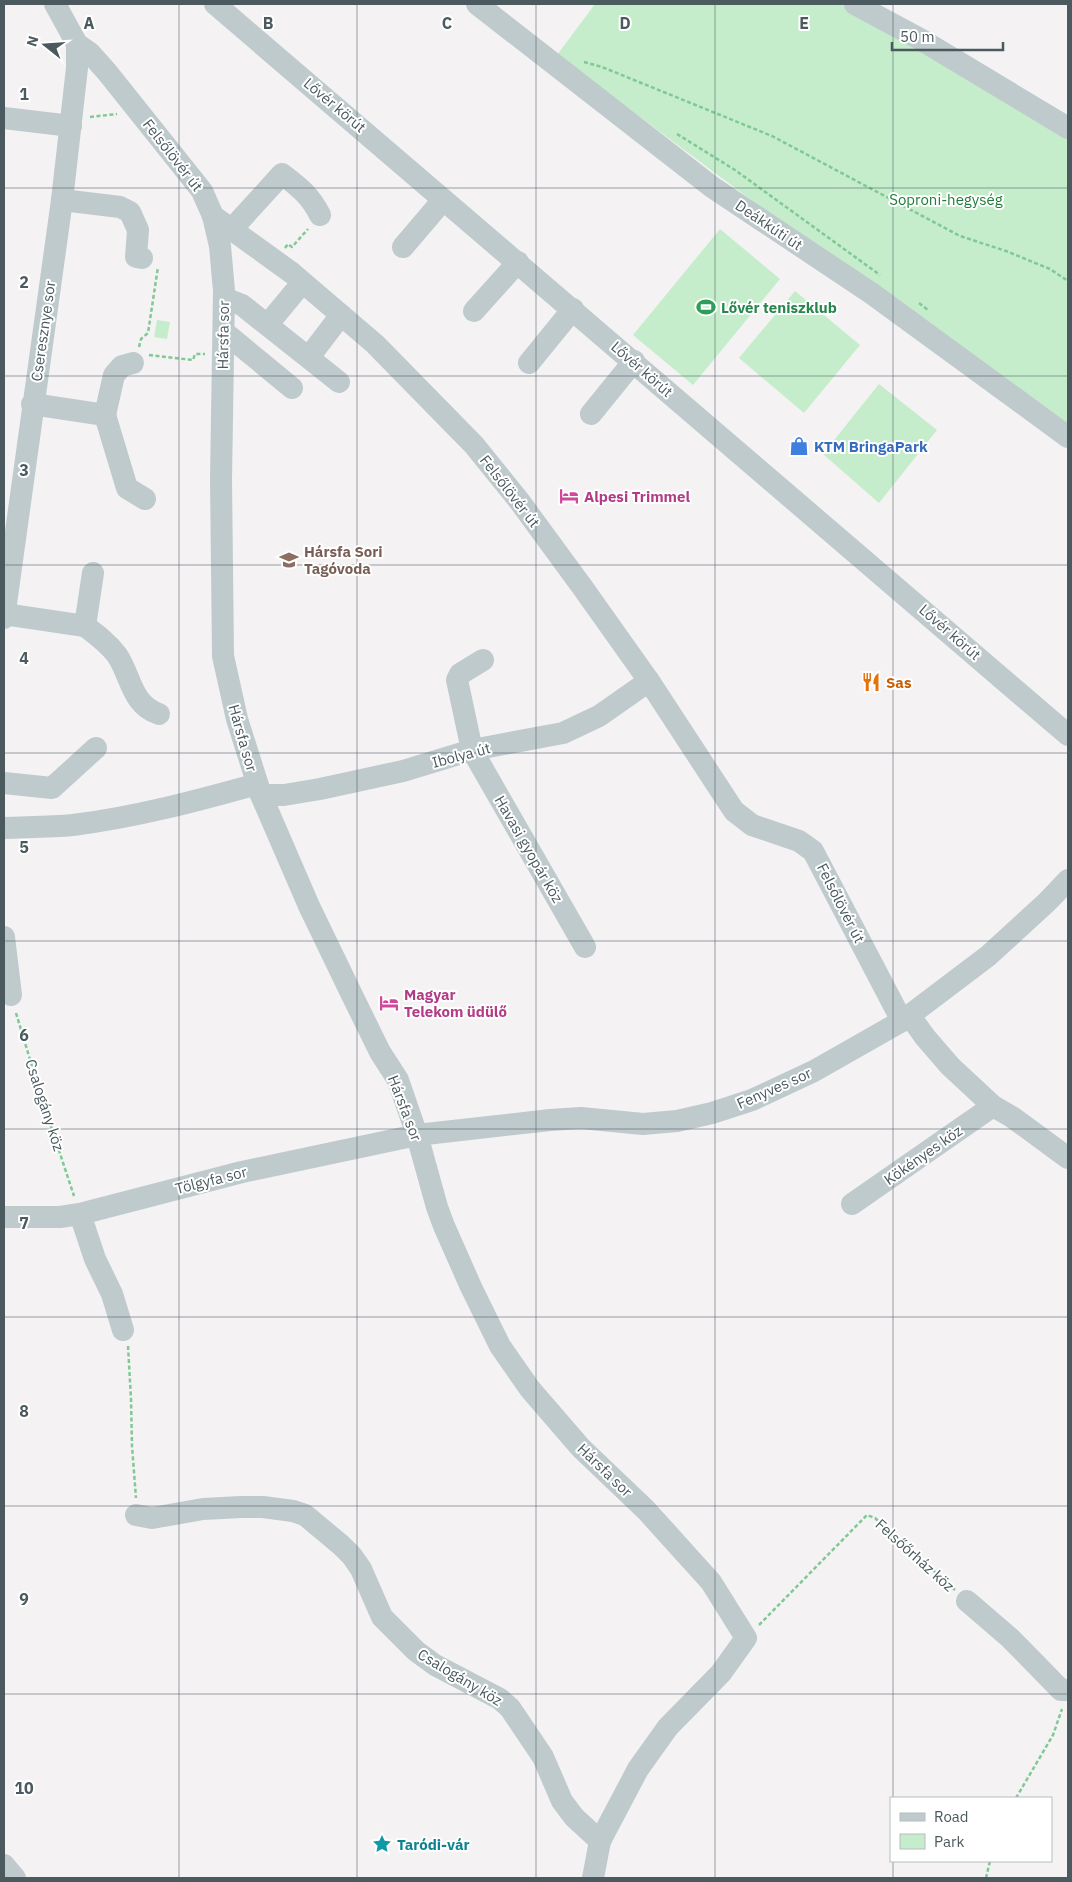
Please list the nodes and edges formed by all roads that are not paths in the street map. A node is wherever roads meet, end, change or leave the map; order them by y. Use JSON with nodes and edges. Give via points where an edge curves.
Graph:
{"nodes":[{"id":1,"x":55,"y":4,"type":"edge"},
{"id":2,"x":215,"y":4,"type":"edge"},
{"id":3,"x":476,"y":4,"type":"edge"},
{"id":4,"x":855,"y":4,"type":"edge"},
{"id":5,"x":77,"y":44,"type":"junction"},
{"id":6,"x":4,"y":118,"type":"edge"},
{"id":7,"x":79,"y":122,"type":"junction"},
{"id":8,"x":1068,"y":128,"type":"edge"},
{"id":9,"x":62,"y":200,"type":"junction"},
{"id":10,"x":443,"y":200,"type":"junction"},
{"id":11,"x":320,"y":215,"type":"road end"},
{"id":12,"x":213,"y":216,"type":"junction"},
{"id":13,"x":231,"y":230,"type":"junction"},
{"id":14,"x":403,"y":247,"type":"dead end"},
{"id":15,"x":150,"y":260,"type":"road end"},
{"id":16,"x":518,"y":262,"type":"junction"},
{"id":17,"x":302,"y":283,"type":"junction"},
{"id":18,"x":224,"y":298,"type":"junction"},
{"id":19,"x":573,"y":309,"type":"junction"},
{"id":20,"x":474,"y":310,"type":"dead end"},
{"id":21,"x":341,"y":315,"type":"junction"},
{"id":22,"x":268,"y":324,"type":"junction"},
{"id":23,"x":224,"y":332,"type":"junction"},
{"id":24,"x":139,"y":357,"type":"road end"},
{"id":25,"x":309,"y":357,"type":"junction"},
{"id":26,"x":634,"y":361,"type":"junction"},
{"id":27,"x":529,"y":362,"type":"dead end"},
{"id":28,"x":339,"y":382,"type":"dead end"},
{"id":29,"x":292,"y":388,"type":"dead end"},
{"id":30,"x":32,"y":404,"type":"junction"},
{"id":31,"x":590,"y":414,"type":"dead end"},
{"id":32,"x":105,"y":415,"type":"junction"},
{"id":33,"x":1068,"y":437,"type":"edge"},
{"id":34,"x":145,"y":500,"type":"dead end"},
{"id":35,"x":7,"y":564,"type":"edge"},
{"id":36,"x":93,"y":573,"type":"dead end"},
{"id":37,"x":4,"y":616,"type":"edge"},
{"id":38,"x":85,"y":626,"type":"junction"},
{"id":39,"x":483,"y":660,"type":"dead end"},
{"id":40,"x":649,"y":681,"type":"junction"},
{"id":41,"x":159,"y":714,"type":"dead end"},
{"id":42,"x":1068,"y":735,"type":"edge"},
{"id":43,"x":96,"y":748,"type":"dead end"},
{"id":44,"x":472,"y":750,"type":"junction"},
{"id":45,"x":4,"y":782,"type":"edge"},
{"id":46,"x":259,"y":790,"type":"junction"},
{"id":47,"x":4,"y":828,"type":"edge"},
{"id":48,"x":1068,"y":880,"type":"edge"},
{"id":49,"x":4,"y":937,"type":"edge"},
{"id":50,"x":585,"y":948,"type":"dead end"},
{"id":51,"x":11,"y":995,"type":"road end"},
{"id":52,"x":906,"y":1018,"type":"junction"},
{"id":53,"x":993,"y":1106,"type":"junction"},
{"id":54,"x":417,"y":1135,"type":"junction"},
{"id":55,"x":1068,"y":1158,"type":"edge"},
{"id":56,"x":852,"y":1204,"type":"dead end"},
{"id":57,"x":80,"y":1214,"type":"junction"},
{"id":58,"x":4,"y":1217,"type":"edge"},
{"id":59,"x":123,"y":1330,"type":"road end"},
{"id":60,"x":136,"y":1515,"type":"road end"},
{"id":61,"x":967,"y":1601,"type":"road end"},
{"id":62,"x":1068,"y":1690,"type":"edge"},
{"id":63,"x":600,"y":1841,"type":"junction"},
{"id":64,"x":4,"y":1865,"type":"edge"},
{"id":65,"x":15,"y":1878,"type":"edge"},
{"id":66,"x":593,"y":1878,"type":"edge"}],
"edges":[{"from":1,"to":5,"type":"street","name":"Felsőlövér út"},
{"from":2,"to":10,"type":"street","name":"Lővér körút"},
{"from":3,"to":33,"type":"street","name":"Deákkúti út","via":[[712,187],[871,293]]},
{"from":4,"to":8,"type":"street"},
{"from":5,"to":7,"type":"street","name":"Cseresznye sor"},
{"from":5,"to":12,"type":"street","name":"Felsőlövér út","via":[[107,72],[196,183]]},
{"from":6,"to":7,"type":"street"},
{"from":7,"to":9,"type":"street","name":"Cseresznye sor"},
{"from":9,"to":15,"type":"street","via":[[120,207],[130,212],[138,230],[136,257]]},
{"from":9,"to":30,"type":"street","name":"Cseresznye sor"},
{"from":10,"to":14,"type":"street"},
{"from":10,"to":16,"type":"street","name":"Lővér körút"},
{"from":11,"to":13,"type":"street","via":[[313,201],[282,174]]},
{"from":12,"to":13,"type":"street","name":"Felsőlövér út"},
{"from":12,"to":18,"type":"street","name":"Hársfa sor","via":[[220,246]]},
{"from":13,"to":17,"type":"street","name":"Felsőlövér út"},
{"from":16,"to":19,"type":"street","name":"Lővér körút"},
{"from":16,"to":20,"type":"street"},
{"from":17,"to":21,"type":"street","name":"Felsőlövér út"},
{"from":17,"to":22,"type":"street"},
{"from":18,"to":22,"type":"street","via":[[242,305]]},
{"from":18,"to":23,"type":"street","name":"Hársfa sor"},
{"from":19,"to":26,"type":"street","name":"Lővér körút"},
{"from":19,"to":27,"type":"street"},
{"from":21,"to":25,"type":"street"},
{"from":21,"to":40,"type":"street","name":"Felsőlövér út","via":[[474,445],[520,502]]},
{"from":22,"to":25,"type":"street"},
{"from":23,"to":29,"type":"street"},
{"from":23,"to":46,"type":"street","name":"Hársfa sor","via":[[221,479],[223,656],[237,719]]},
{"from":24,"to":32,"type":"street","via":[[122,366],[114,375]]},
{"from":25,"to":28,"type":"street"},
{"from":26,"to":31,"type":"street"},
{"from":26,"to":42,"type":"street","name":"Lővér körút"},
{"from":30,"to":32,"type":"street"},
{"from":30,"to":35,"type":"street","name":"Cseresznye sor"},
{"from":32,"to":34,"type":"street","via":[[127,488]]},
{"from":35,"to":37,"type":"street","name":"Cseresznye sor"},
{"from":36,"to":38,"type":"street"},
{"from":37,"to":38,"type":"street"},
{"from":38,"to":41,"type":"street","via":[[109,645],[140,703]]},
{"from":39,"to":44,"type":"street","name":"Havasi gyopár köz","via":[[460,674],[457,680]]},
{"from":40,"to":44,"type":"street","name":"Ibolya út","via":[[599,716],[563,733]]},
{"from":40,"to":52,"type":"street","name":"Felsőlövér út","via":[[734,810],[752,825],[799,841],[814,852]]},
{"from":43,"to":45,"type":"street","via":[[52,788]]},
{"from":44,"to":46,"type":"street","name":"Ibolya út","via":[[403,771],[320,789],[284,795]]},
{"from":44,"to":50,"type":"street","name":"Havasi gyopár köz"},
{"from":46,"to":47,"type":"street","name":"Ibolya út","via":[[118,818],[71,825]]},
{"from":46,"to":54,"type":"street","name":"Hársfa sor","via":[[346,984],[398,1080]]},
{"from":48,"to":52,"type":"street","name":"Fenyves sor","via":[[988,956]]},
{"from":49,"to":51,"type":"street"},
{"from":52,"to":53,"type":"street","name":"Felsőlövér út"},
{"from":52,"to":54,"type":"street","name":"Fenyves sor","via":[[814,1071],[752,1100],[712,1113],[643,1124],[581,1118]]},
{"from":53,"to":55,"type":"street","name":"Felsőlövér út"},
{"from":53,"to":56,"type":"street","name":"Kökényes köz"},
{"from":54,"to":57,"type":"street","name":"Tölgyfa sor","via":[[242,1172]]},
{"from":54,"to":63,"type":"street","name":"Hársfa sor","via":[[444,1226],[471,1288],[513,1366],[581,1448],[646,1510],[712,1582],[746,1638],[721,1673],[668,1727],[638,1769]]},
{"from":57,"to":58,"type":"street","name":"Tölgyfa sor"},
{"from":57,"to":59,"type":"street","via":[[94,1259],[112,1294]]},
{"from":60,"to":63,"type":"street","name":"Csalogány köz","via":[[152,1518],[202,1509],[263,1507],[305,1515],[352,1556],[362,1570],[382,1618],[416,1651],[435,1665],[500,1699],[510,1708],[543,1757],[562,1801]]},
{"from":61,"to":62,"type":"street","name":"Felsőőrház köz","via":[[1010,1638],[1060,1690]]},
{"from":63,"to":66,"type":"street"},
{"from":64,"to":65,"type":"street"}]}
